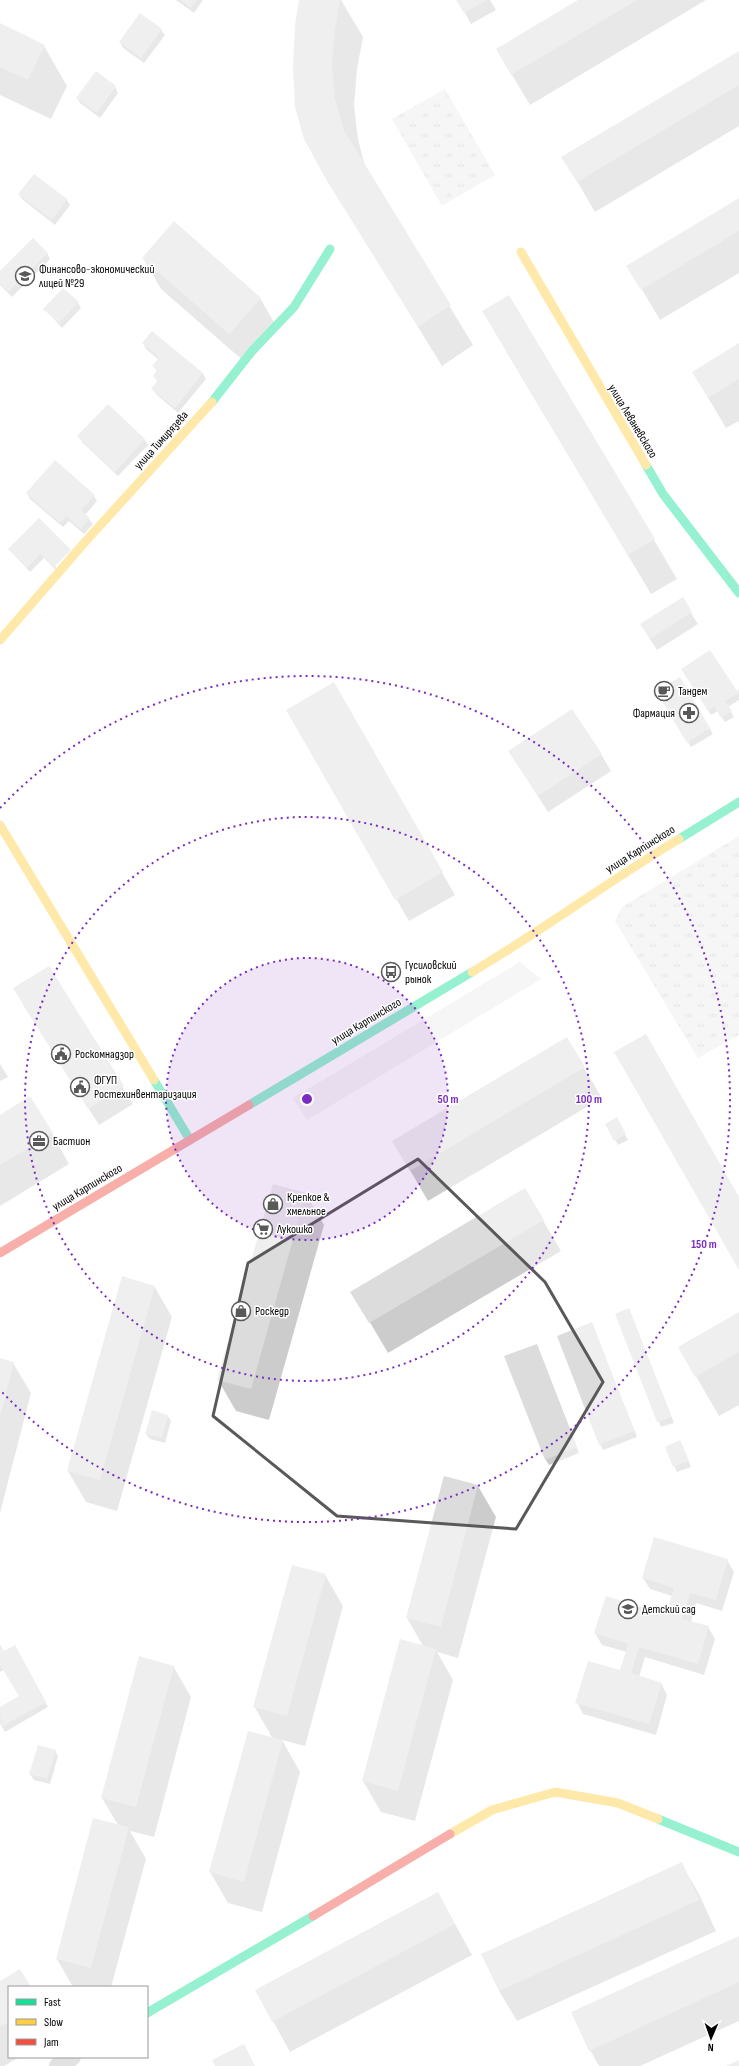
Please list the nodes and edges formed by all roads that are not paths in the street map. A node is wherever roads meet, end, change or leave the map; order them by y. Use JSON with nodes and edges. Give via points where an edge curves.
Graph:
{"nodes":[{"id":1,"x":330,"y":249,"type":"dead end"},
{"id":2,"x":521,"y":252,"type":"dead end"},
{"id":3,"x":739,"y":592,"type":"edge"},
{"id":4,"x":0,"y":640,"type":"edge"},
{"id":5,"x":739,"y":802,"type":"edge"},
{"id":6,"x":0,"y":825,"type":"edge"},
{"id":7,"x":190,"y":1140,"type":"junction"},
{"id":8,"x":0,"y":1253,"type":"edge"},
{"id":9,"x":739,"y":1852,"type":"edge"},
{"id":10,"x":148,"y":2012,"type":"edge"},
{"id":11,"x":70,"y":2058,"type":"edge"},
{"id":12,"x":58,"y":2066,"type":"edge"}],
"edges":[{"from":1,"to":4,"type":"street","name":"улица Тимирязева","via":[[294,306],[252,351],[207,408]]},
{"from":2,"to":3,"type":"street","name":"улица Леваневского","via":[[663,494]]},
{"from":5,"to":7,"type":"street","name":"улица Карпинского","via":[[627,870],[523,942]]},
{"from":6,"to":7,"type":"street"},
{"from":7,"to":8,"type":"street","name":"улица Карпинского"},
{"from":9,"to":10,"type":"street","via":[[618,1803],[555,1792],[492,1810]]},
{"from":11,"to":12,"type":"street"}]}
